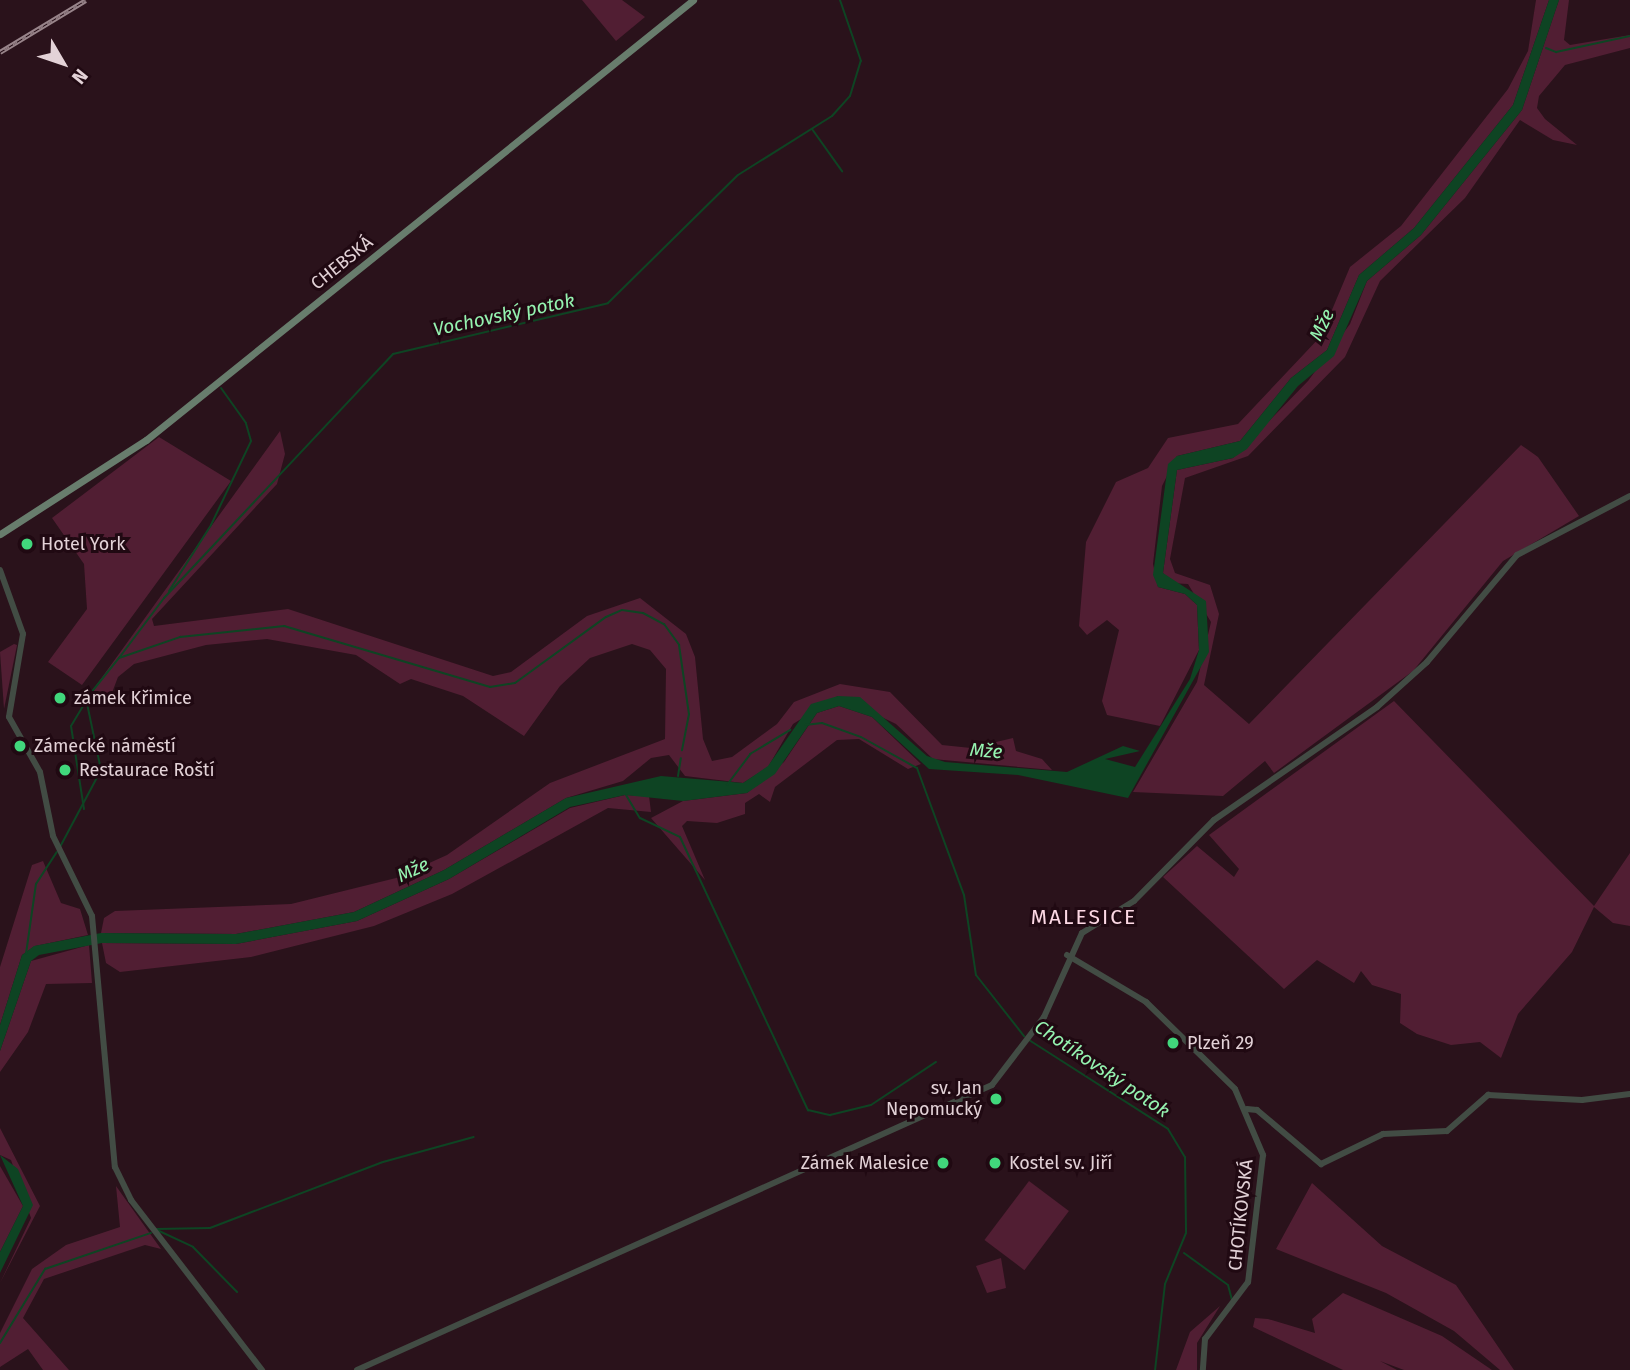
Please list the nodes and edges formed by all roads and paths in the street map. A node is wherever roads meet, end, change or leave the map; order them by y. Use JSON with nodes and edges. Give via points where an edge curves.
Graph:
{"nodes":[{"id":1,"x":693,"y":0,"type":"edge"},
{"id":2,"x":1630,"y":496,"type":"edge"},
{"id":3,"x":0,"y":534,"type":"edge"},
{"id":4,"x":0,"y":570,"type":"edge"},
{"id":5,"x":1067,"y":955,"type":"junction"},
{"id":6,"x":1630,"y":1094,"type":"edge"},
{"id":7,"x":1247,"y":1109,"type":"junction"},
{"id":8,"x":262,"y":1370,"type":"edge"},
{"id":9,"x":357,"y":1370,"type":"edge"},
{"id":10,"x":1203,"y":1370,"type":"edge"}],
"edges":[{"from":1,"to":3,"type":"main road","name":"CHEBSKÁ","via":[[146,440]]},
{"from":2,"to":5,"type":"street","via":[[1517,555],[1396,691],[1214,820],[1134,901],[1102,920]]},
{"from":4,"to":8,"type":"street","via":[[21,626],[9,718],[45,784],[54,838],[92,916],[115,1167],[155,1230]]},
{"from":5,"to":7,"type":"street","name":"CHOTÍKOVSKÁ","via":[[1146,1002],[1235,1089]]},
{"from":5,"to":9,"type":"street","via":[[1028,1041],[992,1085],[943,1112]]},
{"from":6,"to":7,"type":"street","via":[[1581,1100],[1488,1095],[1447,1131],[1388,1133],[1334,1161],[1315,1163],[1257,1110]]},
{"from":7,"to":10,"type":"street","name":"CHOTÍKOVSKÁ","via":[[1263,1175],[1248,1282],[1205,1339]]}]}
